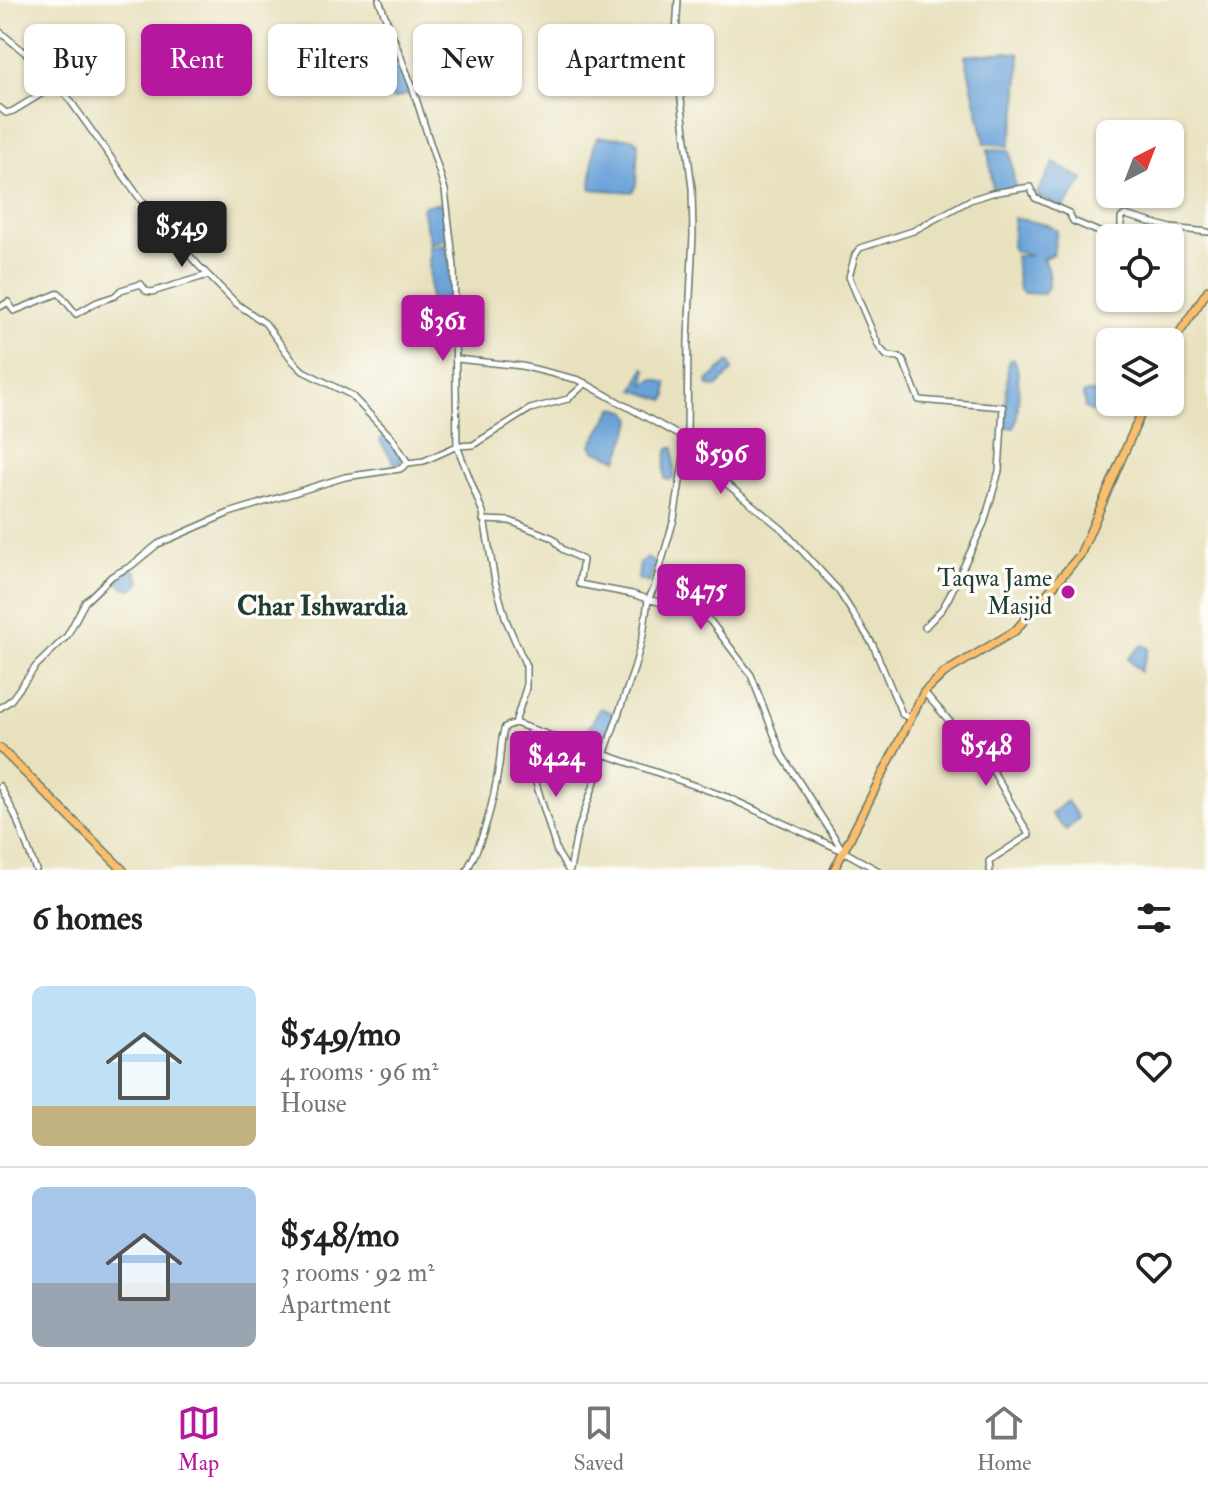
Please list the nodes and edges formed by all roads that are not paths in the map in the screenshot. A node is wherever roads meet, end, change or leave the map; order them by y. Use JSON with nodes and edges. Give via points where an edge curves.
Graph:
{"nodes":[{"id":1,"x":379,"y":0,"type":"edge"},
{"id":2,"x":678,"y":0,"type":"edge"},
{"id":3,"x":388,"y":24,"type":"edge"},
{"id":4,"x":0,"y":32,"type":"edge"},
{"id":5,"x":397,"y":47,"type":"edge"},
{"id":6,"x":24,"y":50,"type":"edge"},
{"id":7,"x":38,"y":96,"type":"edge"},
{"id":8,"x":68,"y":96,"type":"edge"},
{"id":9,"x":0,"y":108,"type":"edge"},
{"id":10,"x":1208,"y":232,"type":"edge"},
{"id":11,"x":208,"y":275,"type":"junction"},
{"id":12,"x":1208,"y":290,"type":"edge"},
{"id":13,"x":0,"y":307,"type":"edge"},
{"id":14,"x":1183,"y":328,"type":"edge"},
{"id":15,"x":457,"y":359,"type":"junction"},
{"id":16,"x":586,"y":383,"type":"junction"},
{"id":17,"x":1140,"y":416,"type":"edge"},
{"id":18,"x":687,"y":438,"type":"junction"},
{"id":19,"x":457,"y":446,"type":"junction"},
{"id":20,"x":408,"y":463,"type":"junction"},
{"id":21,"x":483,"y":520,"type":"junction"},
{"id":22,"x":648,"y":600,"type":"junction"},
{"id":23,"x":925,"y":627,"type":"dead end"},
{"id":24,"x":924,"y":692,"type":"junction"},
{"id":25,"x":0,"y":708,"type":"edge"},
{"id":26,"x":909,"y":718,"type":"junction"},
{"id":27,"x":515,"y":723,"type":"junction"},
{"id":28,"x":531,"y":729,"type":"junction"},
{"id":29,"x":1,"y":752,"type":"edge"},
{"id":30,"x":606,"y":755,"type":"junction"},
{"id":31,"x":0,"y":786,"type":"edge"},
{"id":32,"x":843,"y":851,"type":"junction"},
{"id":33,"x":36,"y":870,"type":"edge"},
{"id":34,"x":123,"y":870,"type":"edge"},
{"id":35,"x":467,"y":870,"type":"edge"},
{"id":36,"x":569,"y":870,"type":"edge"},
{"id":37,"x":834,"y":870,"type":"edge"},
{"id":38,"x":877,"y":870,"type":"edge"},
{"id":39,"x":990,"y":870,"type":"edge"}],
"edges":[{"from":1,"to":3,"type":"street"},
{"from":2,"to":18,"type":"street","via":[[675,51],[693,235]]},
{"from":4,"to":6,"type":"street"},
{"from":5,"to":15,"type":"street","via":[[445,190],[453,244]]},
{"from":7,"to":9,"type":"street","via":[[13,111]]},
{"from":8,"to":11,"type":"street","via":[[141,200]]},
{"from":10,"to":23,"type":"street","via":[[1125,215],[1121,233],[1106,235],[1035,198],[1030,187],[970,200],[913,231],[860,248],[849,277],[879,347],[887,356],[903,360],[919,400],[1003,407],[999,471],[984,523],[949,597]]},
{"from":11,"to":13,"type":"street","via":[[152,292],[141,284],[76,314],[59,293],[14,311],[8,302]]},
{"from":11,"to":20,"type":"street","via":[[265,323],[303,371],[351,395]]},
{"from":12,"to":14,"type":"main road"},
{"from":15,"to":16,"type":"street","via":[[522,366]]},
{"from":15,"to":19,"type":"street"},
{"from":16,"to":18,"type":"street"},
{"from":16,"to":19,"type":"street","via":[[568,399],[539,405],[473,445]]},
{"from":17,"to":24,"type":"main road","via":[[1080,555],[1015,631],[944,673]]},
{"from":18,"to":22,"type":"street","via":[[674,519]]},
{"from":18,"to":26,"type":"street","via":[[717,476],[782,529],[838,590],[873,645],[902,714]]},
{"from":19,"to":20,"type":"street"},
{"from":19,"to":21,"type":"street"},
{"from":20,"to":25,"type":"street","via":[[229,513],[158,544],[85,602],[67,636]]},
{"from":21,"to":22,"type":"street","via":[[510,521],[553,538],[583,560],[579,584]]},
{"from":21,"to":27,"type":"street","via":[[506,620],[526,666],[526,688]]},
{"from":22,"to":30,"type":"street","via":[[637,658]]},
{"from":22,"to":32,"type":"street","via":[[704,616],[724,637],[751,675],[782,755]]},
{"from":24,"to":26,"type":"main road"},
{"from":24,"to":39,"type":"street","via":[[993,771],[1029,835],[989,861]]},
{"from":26,"to":32,"type":"main road"},
{"from":27,"to":28,"type":"street"},
{"from":27,"to":35,"type":"street","via":[[502,734],[482,835]]},
{"from":28,"to":30,"type":"street"},
{"from":28,"to":36,"type":"street","via":[[522,757],[536,783],[557,852]]},
{"from":29,"to":34,"type":"main road"},
{"from":30,"to":32,"type":"street","via":[[727,797]]},
{"from":30,"to":36,"type":"street"},
{"from":31,"to":33,"type":"street"},
{"from":32,"to":37,"type":"main road"},
{"from":32,"to":38,"type":"street"}]}
